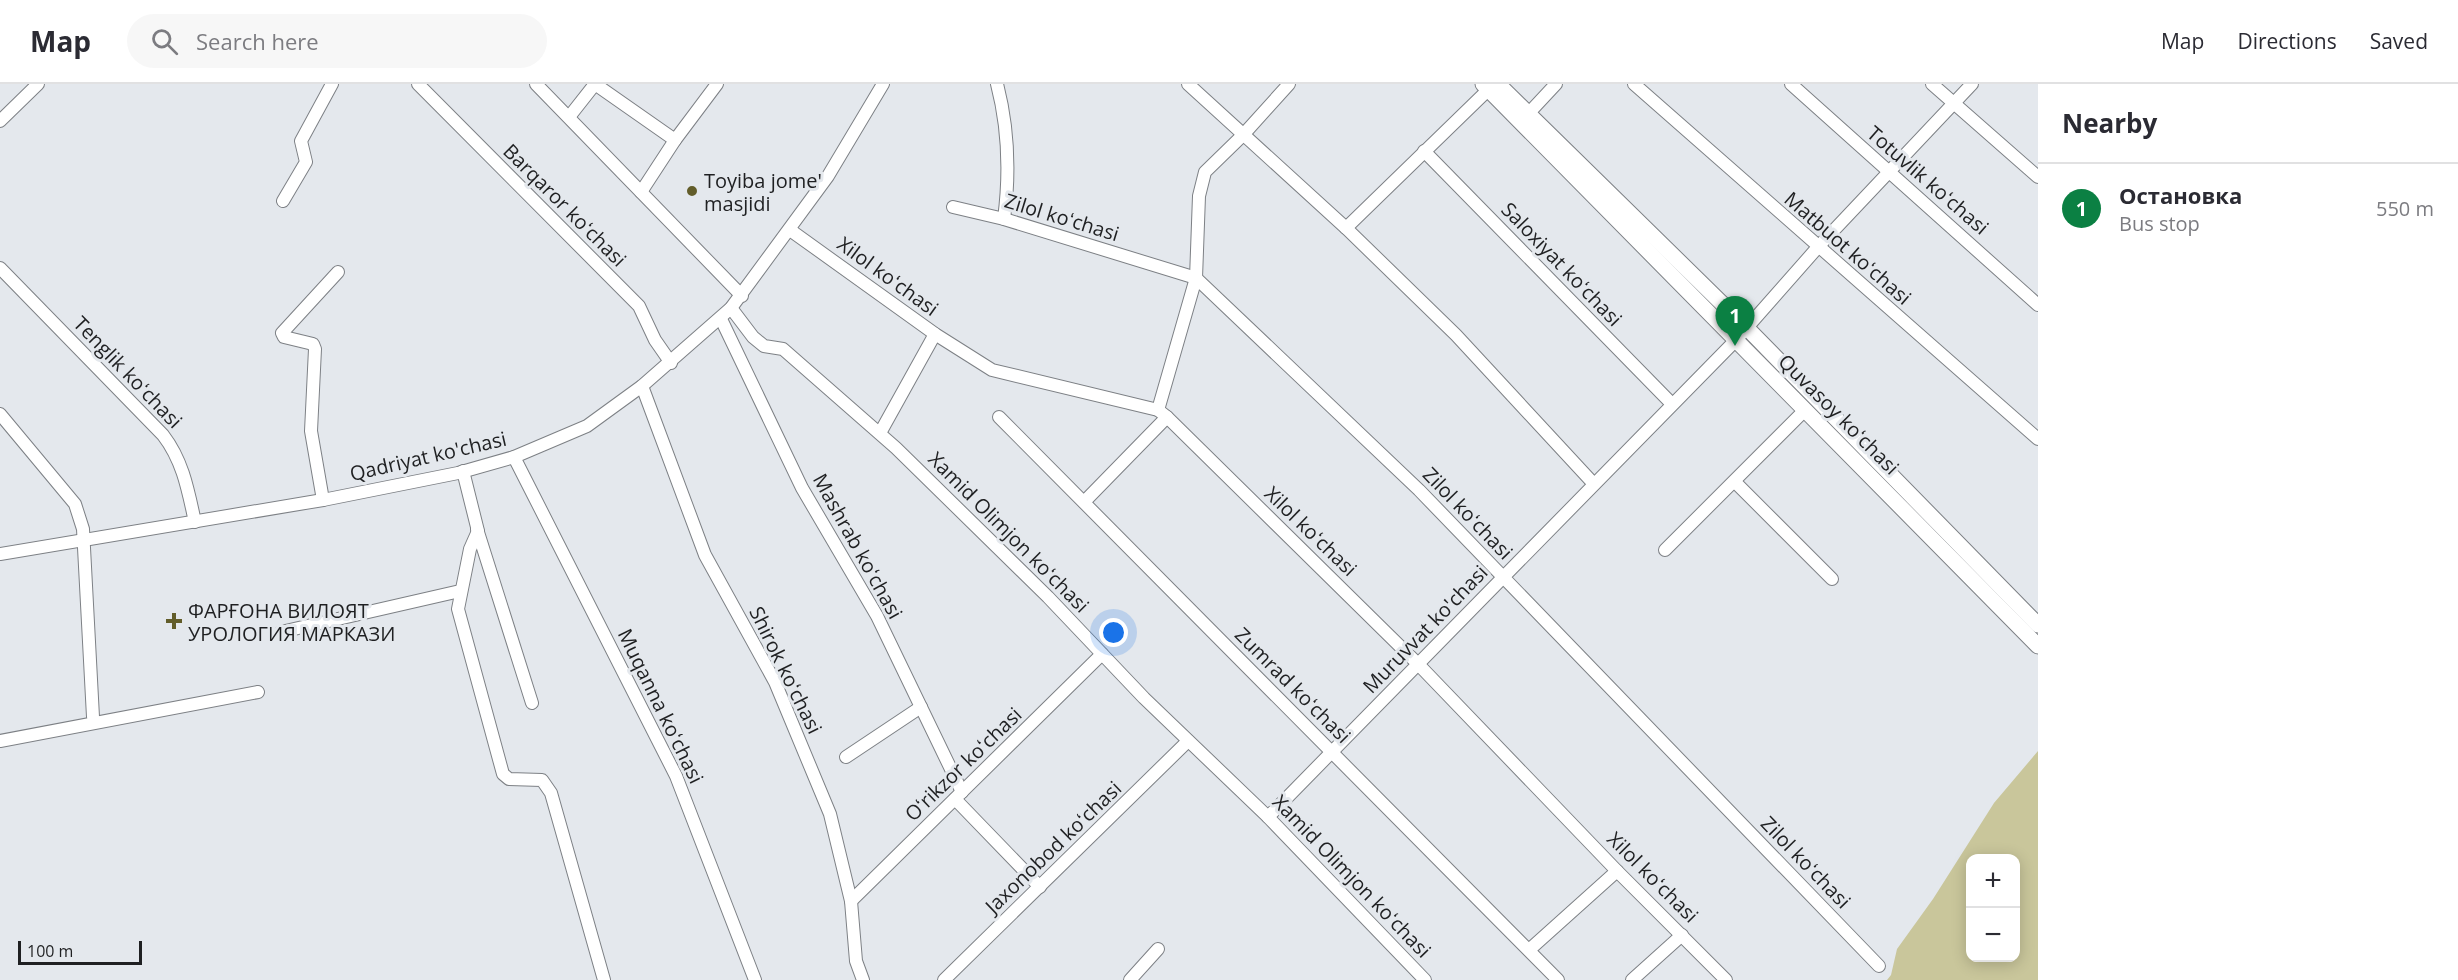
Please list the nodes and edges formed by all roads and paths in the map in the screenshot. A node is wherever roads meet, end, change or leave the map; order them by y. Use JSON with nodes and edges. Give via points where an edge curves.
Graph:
{"nodes":[{"id":1,"x":38,"y":84,"type":"edge"},
{"id":2,"x":332,"y":84,"type":"edge"},
{"id":3,"x":418,"y":84,"type":"edge"},
{"id":4,"x":536,"y":84,"type":"edge"},
{"id":5,"x":595,"y":84,"type":"edge"},
{"id":6,"x":717,"y":84,"type":"edge"},
{"id":7,"x":883,"y":84,"type":"edge"},
{"id":8,"x":997,"y":84,"type":"edge"},
{"id":9,"x":1188,"y":84,"type":"edge"},
{"id":10,"x":1289,"y":84,"type":"edge"},
{"id":11,"x":1556,"y":84,"type":"edge"},
{"id":12,"x":1634,"y":84,"type":"edge"},
{"id":13,"x":1791,"y":84,"type":"edge"},
{"id":14,"x":1932,"y":84,"type":"edge"},
{"id":15,"x":1972,"y":84,"type":"edge"},
{"id":16,"x":1490,"y":86,"type":"edge"},
{"id":17,"x":1954,"y":103,"type":"junction"},
{"id":18,"x":1528,"y":114,"type":"junction"},
{"id":19,"x":569,"y":117,"type":"junction"},
{"id":20,"x":0,"y":121,"type":"edge"},
{"id":21,"x":1244,"y":135,"type":"junction"},
{"id":22,"x":675,"y":140,"type":"junction"},
{"id":23,"x":1424,"y":151,"type":"junction"},
{"id":24,"x":1890,"y":173,"type":"junction"},
{"id":25,"x":2038,"y":177,"type":"edge"},
{"id":26,"x":641,"y":192,"type":"junction"},
{"id":27,"x":283,"y":201,"type":"dead end"},
{"id":28,"x":953,"y":207,"type":"dead end"},
{"id":29,"x":1004,"y":219,"type":"junction"},
{"id":30,"x":1346,"y":228,"type":"junction"},
{"id":31,"x":790,"y":230,"type":"junction"},
{"id":32,"x":1818,"y":247,"type":"junction"},
{"id":33,"x":0,"y":268,"type":"edge"},
{"id":34,"x":338,"y":272,"type":"dead end"},
{"id":35,"x":1196,"y":278,"type":"junction"},
{"id":36,"x":742,"y":296,"type":"junction"},
{"id":37,"x":2038,"y":305,"type":"edge"},
{"id":38,"x":731,"y":309,"type":"junction"},
{"id":39,"x":721,"y":319,"type":"junction"},
{"id":40,"x":1746,"y":327,"type":"junction"},
{"id":41,"x":935,"y":333,"type":"junction"},
{"id":42,"x":1736,"y":340,"type":"junction"},
{"id":43,"x":671,"y":363,"type":"junction"},
{"id":44,"x":642,"y":386,"type":"junction"},
{"id":45,"x":1672,"y":404,"type":"junction"},
{"id":46,"x":1805,"y":410,"type":"junction"},
{"id":47,"x":0,"y":414,"type":"edge"},
{"id":48,"x":1163,"y":414,"type":"junction"},
{"id":49,"x":999,"y":417,"type":"dead end"},
{"id":50,"x":880,"y":433,"type":"junction"},
{"id":51,"x":2038,"y":439,"type":"edge"},
{"id":52,"x":514,"y":457,"type":"junction"},
{"id":53,"x":462,"y":471,"type":"junction"},
{"id":54,"x":1735,"y":482,"type":"junction"},
{"id":55,"x":1593,"y":483,"type":"junction"},
{"id":56,"x":323,"y":500,"type":"junction"},
{"id":57,"x":1084,"y":502,"type":"junction"},
{"id":58,"x":195,"y":522,"type":"junction"},
{"id":59,"x":477,"y":527,"type":"junction"},
{"id":60,"x":84,"y":542,"type":"junction"},
{"id":61,"x":1665,"y":550,"type":"dead end"},
{"id":62,"x":0,"y":554,"type":"edge"},
{"id":63,"x":1503,"y":577,"type":"junction"},
{"id":64,"x":1832,"y":579,"type":"dead end"},
{"id":65,"x":460,"y":591,"type":"junction"},
{"id":66,"x":2038,"y":625,"type":"edge"},
{"id":67,"x":281,"y":632,"type":"dead end"},
{"id":68,"x":2038,"y":646,"type":"edge"},
{"id":69,"x":1102,"y":654,"type":"junction"},
{"id":70,"x":1418,"y":664,"type":"junction"},
{"id":71,"x":258,"y":692,"type":"dead end"},
{"id":72,"x":532,"y":704,"type":"dead end"},
{"id":73,"x":921,"y":707,"type":"junction"},
{"id":74,"x":93,"y":717,"type":"dead end"},
{"id":75,"x":0,"y":741,"type":"edge"},
{"id":76,"x":1188,"y":741,"type":"junction"},
{"id":77,"x":1332,"y":752,"type":"junction"},
{"id":78,"x":846,"y":757,"type":"dead end"},
{"id":79,"x":959,"y":795,"type":"junction"},
{"id":80,"x":1268,"y":817,"type":"junction"},
{"id":81,"x":1617,"y":871,"type":"junction"},
{"id":82,"x":1040,"y":887,"type":"junction"},
{"id":83,"x":851,"y":901,"type":"junction"},
{"id":84,"x":1682,"y":934,"type":"junction"},
{"id":85,"x":1158,"y":949,"type":"dead end"},
{"id":86,"x":1529,"y":950,"type":"junction"},
{"id":87,"x":1879,"y":966,"type":"dead end"},
{"id":88,"x":604,"y":980,"type":"edge"},
{"id":89,"x":755,"y":980,"type":"edge"},
{"id":90,"x":863,"y":980,"type":"edge"},
{"id":91,"x":944,"y":980,"type":"edge"},
{"id":92,"x":1130,"y":980,"type":"edge"},
{"id":93,"x":1425,"y":980,"type":"edge"},
{"id":94,"x":1558,"y":980,"type":"edge"},
{"id":95,"x":1632,"y":980,"type":"edge"},
{"id":96,"x":1726,"y":980,"type":"edge"}],
"edges":[{"from":1,"to":20,"type":"street"},
{"from":2,"to":27,"type":"street","via":[[301,141],[306,162]]},
{"from":3,"to":43,"type":"street","name":"Barqaror koʻchasi","via":[[639,306]]},
{"from":4,"to":19,"type":"street"},
{"from":5,"to":19,"type":"street"},
{"from":5,"to":22,"type":"street"},
{"from":6,"to":22,"type":"street"},
{"from":7,"to":31,"type":"street","name":"Qadriyat ko'chasi","via":[[828,176]]},
{"from":8,"to":29,"type":"street","via":[[1009,162]]},
{"from":9,"to":21,"type":"street"},
{"from":10,"to":21,"type":"street"},
{"from":11,"to":18,"type":"street"},
{"from":12,"to":32,"type":"street","name":"Matbuot koʻchasi"},
{"from":13,"to":24,"type":"street","name":"Totuvlik koʻchasi"},
{"from":14,"to":17,"type":"street"},
{"from":15,"to":17,"type":"street"},
{"from":16,"to":18,"type":"main road","name":"Quvasoy koʻchasi"},
{"from":16,"to":23,"type":"street"},
{"from":16,"to":42,"type":"main road","name":"Quvasoy koʻchasi"},
{"from":17,"to":24,"type":"street"},
{"from":17,"to":25,"type":"street"},
{"from":18,"to":40,"type":"main road","name":"Quvasoy koʻchasi"},
{"from":19,"to":26,"type":"street"},
{"from":21,"to":30,"type":"street"},
{"from":21,"to":35,"type":"street","via":[[1205,172],[1199,196]]},
{"from":22,"to":26,"type":"street"},
{"from":23,"to":30,"type":"street"},
{"from":23,"to":45,"type":"street","name":"Saloxiyat koʻchasi"},
{"from":24,"to":32,"type":"street"},
{"from":24,"to":37,"type":"street","name":"Totuvlik koʻchasi"},
{"from":26,"to":36,"type":"street"},
{"from":28,"to":29,"type":"street","name":"Zilol koʻchasi"},
{"from":29,"to":35,"type":"street","name":"Zilol koʻchasi"},
{"from":30,"to":55,"type":"street","via":[[1455,335]]},
{"from":31,"to":36,"type":"street","name":"Qadriyat ko'chasi"},
{"from":31,"to":41,"type":"street","name":"Xilol koʻchasi"},
{"from":32,"to":40,"type":"street"},
{"from":32,"to":51,"type":"street","name":"Matbuot koʻchasi"},
{"from":33,"to":58,"type":"street","name":"Tenglik koʻchasi","via":[[163,435],[183,471]]},
{"from":34,"to":56,"type":"street","via":[[282,333],[284,337],[313,344],[315,349],[311,431]]},
{"from":35,"to":48,"type":"street"},
{"from":35,"to":63,"type":"street","name":"Zilol koʻchasi","via":[[1419,490]]},
{"from":36,"to":38,"type":"street","name":"Qadriyat ko'chasi"},
{"from":38,"to":39,"type":"street","name":"Qadriyat ko'chasi"},
{"from":38,"to":50,"type":"street","name":"Xamid Olimjon koʻchasi","via":[[758,342],[768,348],[783,349]]},
{"from":39,"to":43,"type":"street","name":"Qadriyat ko'chasi"},
{"from":39,"to":73,"type":"street","name":"Mashrab koʻchasi","via":[[802,488],[877,616]]},
{"from":40,"to":42,"type":"street","name":"Muruvvat ko'chasi"},
{"from":40,"to":66,"type":"main road","name":"Quvasoy koʻchasi"},
{"from":41,"to":48,"type":"street","name":"Xilol koʻchasi","via":[[992,370]]},
{"from":41,"to":50,"type":"street"},
{"from":42,"to":45,"type":"street","name":"Muruvvat ko'chasi"},
{"from":42,"to":46,"type":"main road","name":"Quvasoy koʻchasi"},
{"from":43,"to":44,"type":"street","name":"Qadriyat ko'chasi"},
{"from":44,"to":52,"type":"street","name":"Qadriyat ko'chasi","via":[[586,426]]},
{"from":44,"to":83,"type":"street","name":"Shirok koʻchasi","via":[[705,555],[775,682],[815,777],[830,814]]},
{"from":45,"to":55,"type":"street","name":"Muruvvat ko'chasi"},
{"from":46,"to":54,"type":"street"},
{"from":46,"to":68,"type":"main road","name":"Quvasoy koʻchasi"},
{"from":47,"to":60,"type":"street","via":[[75,504]]},
{"from":48,"to":57,"type":"street"},
{"from":48,"to":70,"type":"street","name":"Xilol koʻchasi"},
{"from":49,"to":57,"type":"street","name":"Zumrad koʻchasi"},
{"from":50,"to":69,"type":"street","name":"Xamid Olimjon koʻchasi"},
{"from":52,"to":53,"type":"street","name":"Qadriyat ko'chasi"},
{"from":52,"to":89,"type":"street","name":"Muqanna koʻchasi","via":[[676,776]]},
{"from":53,"to":56,"type":"street","name":"Qadriyat ko'chasi"},
{"from":53,"to":59,"type":"street"},
{"from":54,"to":61,"type":"street"},
{"from":54,"to":64,"type":"street"},
{"from":55,"to":63,"type":"street","name":"Muruvvat ko'chasi"},
{"from":56,"to":58,"type":"street","name":"Qadriyat ko'chasi"},
{"from":57,"to":77,"type":"street","name":"Zumrad koʻchasi"},
{"from":58,"to":60,"type":"street","name":"Qadriyat ko'chasi"},
{"from":59,"to":65,"type":"street"},
{"from":59,"to":72,"type":"street"},
{"from":60,"to":62,"type":"street","name":"Qadriyat ko'chasi"},
{"from":60,"to":74,"type":"street"},
{"from":63,"to":70,"type":"street","name":"Muruvvat ko'chasi"},
{"from":63,"to":87,"type":"street","name":"Zilol koʻchasi"},
{"from":65,"to":67,"type":"street"},
{"from":65,"to":88,"type":"street","via":[[458,609],[503,774],[509,779],[537,778],[547,785]]},
{"from":69,"to":76,"type":"street","name":"Xamid Olimjon koʻchasi"},
{"from":69,"to":79,"type":"street","name":"Oʻrikzor koʻchasi"},
{"from":70,"to":77,"type":"street","name":"Muruvvat ko'chasi"},
{"from":70,"to":81,"type":"street","name":"Xilol koʻchasi"},
{"from":71,"to":75,"type":"street"},
{"from":73,"to":78,"type":"street"},
{"from":73,"to":79,"type":"street","name":"Mashrab koʻchasi"},
{"from":76,"to":80,"type":"street","name":"Xamid Olimjon koʻchasi"},
{"from":76,"to":82,"type":"street","name":"Jaxonobod koʻchasi"},
{"from":77,"to":80,"type":"street","name":"Muruvvat ko'chasi"},
{"from":77,"to":86,"type":"street","name":"Zumrad koʻchasi"},
{"from":79,"to":82,"type":"street","name":"Mashrab koʻchasi"},
{"from":79,"to":83,"type":"street","name":"Oʻrikzor koʻchasi"},
{"from":80,"to":93,"type":"street","name":"Xamid Olimjon koʻchasi"},
{"from":81,"to":84,"type":"street","name":"Xilol koʻchasi"},
{"from":81,"to":86,"type":"street"},
{"from":82,"to":91,"type":"street","name":"Jaxonobod koʻchasi"},
{"from":83,"to":90,"type":"street","name":"Shirok koʻchasi","via":[[856,961]]},
{"from":84,"to":95,"type":"street"},
{"from":84,"to":96,"type":"street","name":"Xilol koʻchasi"},
{"from":85,"to":92,"type":"street"},
{"from":86,"to":94,"type":"street","name":"Zumrad koʻchasi"}]}
